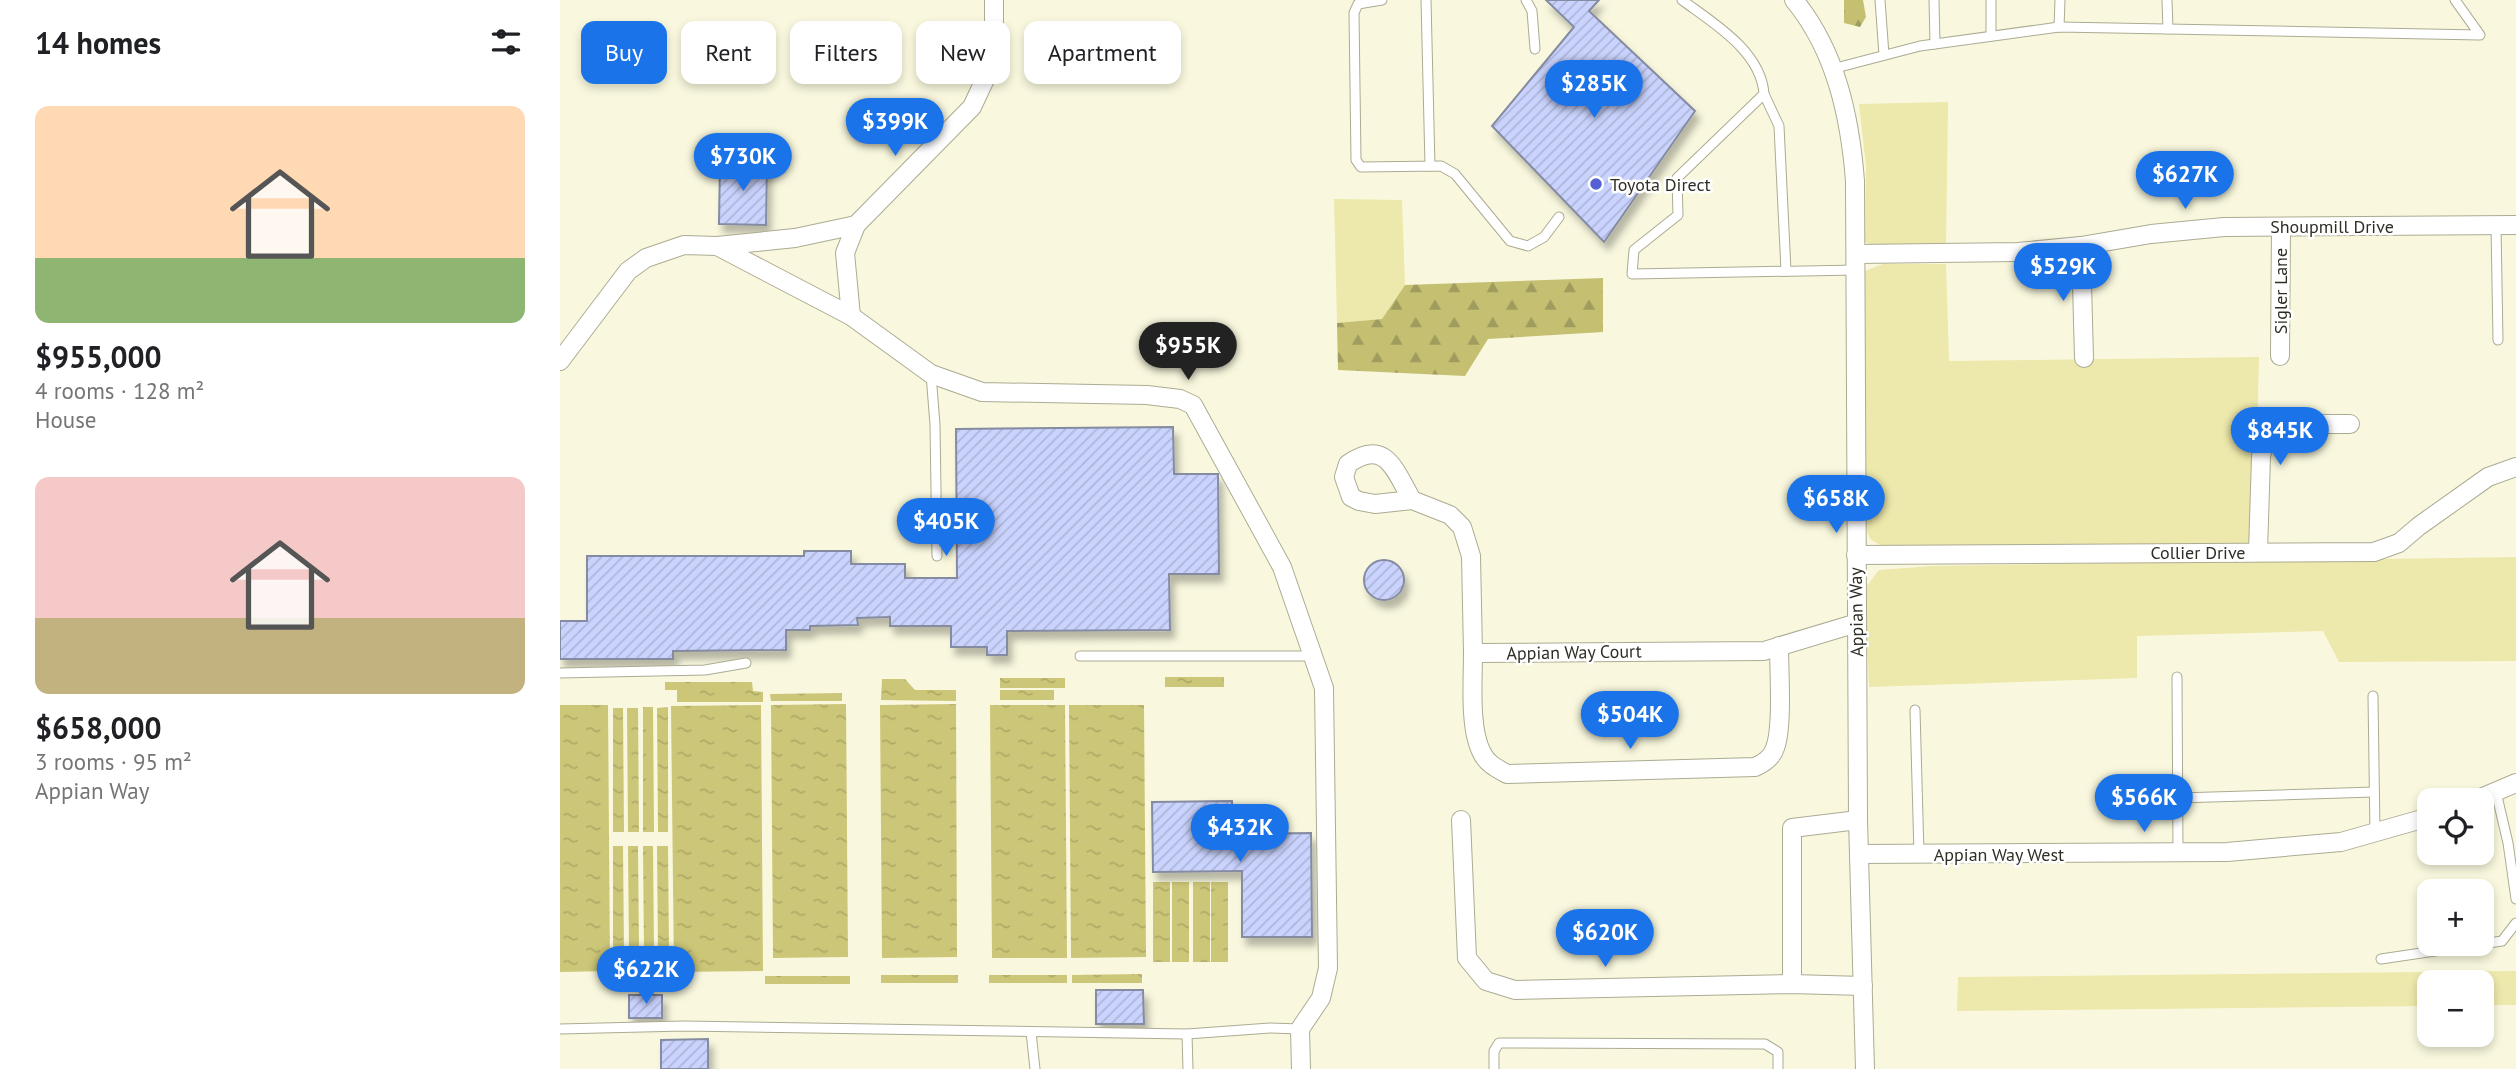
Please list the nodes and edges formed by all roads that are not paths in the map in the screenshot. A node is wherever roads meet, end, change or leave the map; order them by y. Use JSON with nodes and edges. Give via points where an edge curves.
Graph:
{"nodes":[{"id":1,"x":994,"y":0,"type":"edge"},
{"id":2,"x":1382,"y":0,"type":"edge"},
{"id":3,"x":1426,"y":0,"type":"edge"},
{"id":4,"x":1526,"y":0,"type":"edge"},
{"id":5,"x":1682,"y":0,"type":"edge"},
{"id":6,"x":1794,"y":0,"type":"edge"},
{"id":7,"x":1880,"y":0,"type":"edge"},
{"id":8,"x":1934,"y":0,"type":"edge"},
{"id":9,"x":1991,"y":0,"type":"edge"},
{"id":10,"x":2060,"y":0,"type":"edge"},
{"id":11,"x":2167,"y":0,"type":"edge"},
{"id":12,"x":2455,"y":0,"type":"edge"},
{"id":13,"x":1357,"y":2,"type":"edge"},
{"id":14,"x":2059,"y":27,"type":"junction"},
{"id":15,"x":2168,"y":29,"type":"junction"},
{"id":16,"x":1991,"y":36,"type":"junction"},
{"id":17,"x":1935,"y":44,"type":"junction"},
{"id":18,"x":1535,"y":50,"type":"dead end"},
{"id":19,"x":1884,"y":55,"type":"junction"},
{"id":20,"x":1832,"y":69,"type":"junction"},
{"id":21,"x":1764,"y":94,"type":"junction"},
{"id":22,"x":1430,"y":166,"type":"junction"},
{"id":23,"x":1559,"y":217,"type":"dead end"},
{"id":24,"x":856,"y":225,"type":"junction"},
{"id":25,"x":2516,"y":225,"type":"edge"},
{"id":26,"x":2496,"y":226,"type":"junction"},
{"id":27,"x":2281,"y":227,"type":"junction"},
{"id":28,"x":717,"y":246,"type":"junction"},
{"id":29,"x":2081,"y":246,"type":"junction"},
{"id":30,"x":1857,"y":262,"type":"junction"},
{"id":31,"x":1786,"y":271,"type":"junction"},
{"id":32,"x":851,"y":316,"type":"junction"},
{"id":33,"x":2498,"y":340,"type":"dead end"},
{"id":34,"x":2280,"y":356,"type":"dead end"},
{"id":35,"x":2084,"y":358,"type":"dead end"},
{"id":36,"x":560,"y":361,"type":"edge"},
{"id":37,"x":931,"y":374,"type":"junction"},
{"id":38,"x":2350,"y":424,"type":"dead end"},
{"id":39,"x":2516,"y":467,"type":"edge"},
{"id":40,"x":1412,"y":500,"type":"dead end"},
{"id":41,"x":2258,"y":552,"type":"junction"},
{"id":42,"x":1856,"y":555,"type":"junction"},
{"id":43,"x":937,"y":556,"type":"dead end"},
{"id":44,"x":1857,"y":623,"type":"junction"},
{"id":45,"x":1779,"y":646,"type":"junction"},
{"id":46,"x":1473,"y":653,"type":"junction"},
{"id":47,"x":1080,"y":656,"type":"dead end"},
{"id":48,"x":1313,"y":656,"type":"junction"},
{"id":49,"x":746,"y":663,"type":"dead end"},
{"id":50,"x":560,"y":673,"type":"edge"},
{"id":51,"x":2178,"y":677,"type":"dead end"},
{"id":52,"x":2373,"y":696,"type":"dead end"},
{"id":53,"x":1915,"y":710,"type":"dead end"},
{"id":54,"x":2516,"y":783,"type":"edge"},
{"id":55,"x":2374,"y":792,"type":"junction"},
{"id":56,"x":2496,"y":792,"type":"joint"},
{"id":57,"x":2178,"y":798,"type":"junction"},
{"id":58,"x":1461,"y":820,"type":"dead end"},
{"id":59,"x":1858,"y":820,"type":"junction"},
{"id":60,"x":2417,"y":821,"type":"edge"},
{"id":61,"x":2375,"y":833,"type":"junction"},
{"id":62,"x":2178,"y":853,"type":"junction"},
{"id":63,"x":1860,"y":854,"type":"junction"},
{"id":64,"x":1919,"y":854,"type":"junction"},
{"id":65,"x":2516,"y":898,"type":"edge"},
{"id":66,"x":2516,"y":923,"type":"edge"},
{"id":67,"x":2381,"y":959,"type":"dead end"},
{"id":68,"x":1791,"y":985,"type":"junction"},
{"id":69,"x":1863,"y":986,"type":"junction"},
{"id":70,"x":1300,"y":1029,"type":"junction"},
{"id":71,"x":560,"y":1030,"type":"edge"},
{"id":72,"x":1031,"y":1032,"type":"junction"},
{"id":73,"x":1187,"y":1034,"type":"junction"},
{"id":74,"x":1035,"y":1069,"type":"edge"},
{"id":75,"x":1188,"y":1069,"type":"edge"},
{"id":76,"x":1301,"y":1069,"type":"edge"},
{"id":77,"x":1494,"y":1069,"type":"edge"},
{"id":78,"x":1778,"y":1069,"type":"edge"},
{"id":79,"x":1865,"y":1069,"type":"edge"}],
"edges":[{"from":1,"to":24,"type":"street","via":[[994,42],[987,75],[972,107]]},
{"from":2,"to":13,"type":"lane"},
{"from":3,"to":22,"type":"lane"},
{"from":4,"to":18,"type":"lane","via":[[1532,10]]},
{"from":5,"to":21,"type":"lane","via":[[1722,28],[1743,50],[1763,80]]},
{"from":6,"to":20,"type":"street","name":"Appian Way"},
{"from":7,"to":19,"type":"lane"},
{"from":8,"to":17,"type":"lane"},
{"from":9,"to":16,"type":"lane"},
{"from":10,"to":14,"type":"lane"},
{"from":11,"to":15,"type":"lane"},
{"from":12,"to":15,"type":"lane","via":[[2480,35]]},
{"from":13,"to":22,"type":"lane","via":[[1356,160],[1361,167]]},
{"from":14,"to":15,"type":"lane"},
{"from":14,"to":16,"type":"lane"},
{"from":16,"to":17,"type":"lane"},
{"from":17,"to":19,"type":"lane"},
{"from":19,"to":20,"type":"lane"},
{"from":20,"to":30,"type":"street","name":"Appian Way","via":[[1852,141]]},
{"from":21,"to":31,"type":"lane","via":[[1779,126]]},
{"from":21,"to":31,"type":"lane","via":[[1676,178],[1678,215],[1634,250],[1632,274]]},
{"from":22,"to":23,"type":"lane","via":[[1455,174],[1510,242],[1528,246],[1544,237]]},
{"from":24,"to":28,"type":"street","via":[[795,238]]},
{"from":24,"to":32,"type":"street","via":[[845,253]]},
{"from":25,"to":26,"type":"street","name":"Shoupmill Drive"},
{"from":26,"to":27,"type":"street","name":"Shoupmill Drive"},
{"from":26,"to":33,"type":"lane"},
{"from":27,"to":29,"type":"street","name":"Shoupmill Drive","via":[[2224,227]]},
{"from":27,"to":34,"type":"street","name":"Sigler Lane"},
{"from":28,"to":32,"type":"street"},
{"from":28,"to":36,"type":"street","via":[[684,245],[665,250],[628,271]]},
{"from":29,"to":30,"type":"street","name":"Shoupmill Drive"},
{"from":29,"to":35,"type":"street"},
{"from":30,"to":31,"type":"lane"},
{"from":30,"to":42,"type":"street","name":"Appian Way"},
{"from":32,"to":37,"type":"street"},
{"from":37,"to":43,"type":"lane"},
{"from":37,"to":48,"type":"street","via":[[982,392],[1147,395],[1193,405],[1282,567]]},
{"from":38,"to":41,"type":"street","via":[[2291,426],[2276,430],[2265,441]]},
{"from":39,"to":41,"type":"street","name":"Collier Drive","via":[[2488,477],[2399,543],[2374,552]]},
{"from":40,"to":46,"type":"street","via":[[1450,515],[1462,527],[1471,556]]},
{"from":41,"to":42,"type":"street","name":"Collier Drive"},
{"from":42,"to":44,"type":"street","name":"Appian Way"},
{"from":44,"to":45,"type":"street","name":"Appian Way Court"},
{"from":44,"to":59,"type":"street","name":"Appian Way"},
{"from":45,"to":46,"type":"street","name":"Appian Way Court","via":[[1764,651]]},
{"from":45,"to":46,"type":"street","via":[[1775,749],[1767,761],[1755,767],[1507,774],[1481,753],[1475,725]]},
{"from":47,"to":48,"type":"lane"},
{"from":48,"to":70,"type":"street","via":[[1324,688],[1328,968],[1321,998]]},
{"from":49,"to":50,"type":"lane","via":[[705,670]]},
{"from":51,"to":57,"type":"lane"},
{"from":52,"to":55,"type":"lane"},
{"from":53,"to":64,"type":"lane"},
{"from":54,"to":56,"type":"street"},
{"from":55,"to":57,"type":"lane"},
{"from":55,"to":61,"type":"lane"},
{"from":56,"to":65,"type":"lane"},
{"from":57,"to":62,"type":"lane"},
{"from":58,"to":68,"type":"street","via":[[1467,958],[1486,981],[1515,990]]},
{"from":59,"to":63,"type":"street","name":"Appian Way"},
{"from":59,"to":68,"type":"street","via":[[1792,828]]},
{"from":60,"to":61,"type":"street","name":"Appian Way West"},
{"from":61,"to":62,"type":"street","name":"Appian Way West","via":[[2341,842]]},
{"from":62,"to":64,"type":"street","name":"Appian Way West"},
{"from":63,"to":64,"type":"street","name":"Appian Way West"},
{"from":63,"to":69,"type":"street","name":"Appian Way"},
{"from":66,"to":67,"type":"lane","via":[[2502,941]]},
{"from":68,"to":69,"type":"street"},
{"from":69,"to":79,"type":"street","name":"Appian Way"},
{"from":70,"to":73,"type":"lane"},
{"from":70,"to":76,"type":"street"},
{"from":71,"to":72,"type":"lane","via":[[684,1026]]},
{"from":72,"to":73,"type":"lane"},
{"from":72,"to":74,"type":"lane"},
{"from":73,"to":75,"type":"lane"},
{"from":77,"to":78,"type":"lane","via":[[1499,1043],[1765,1044],[1778,1052]]}]}
